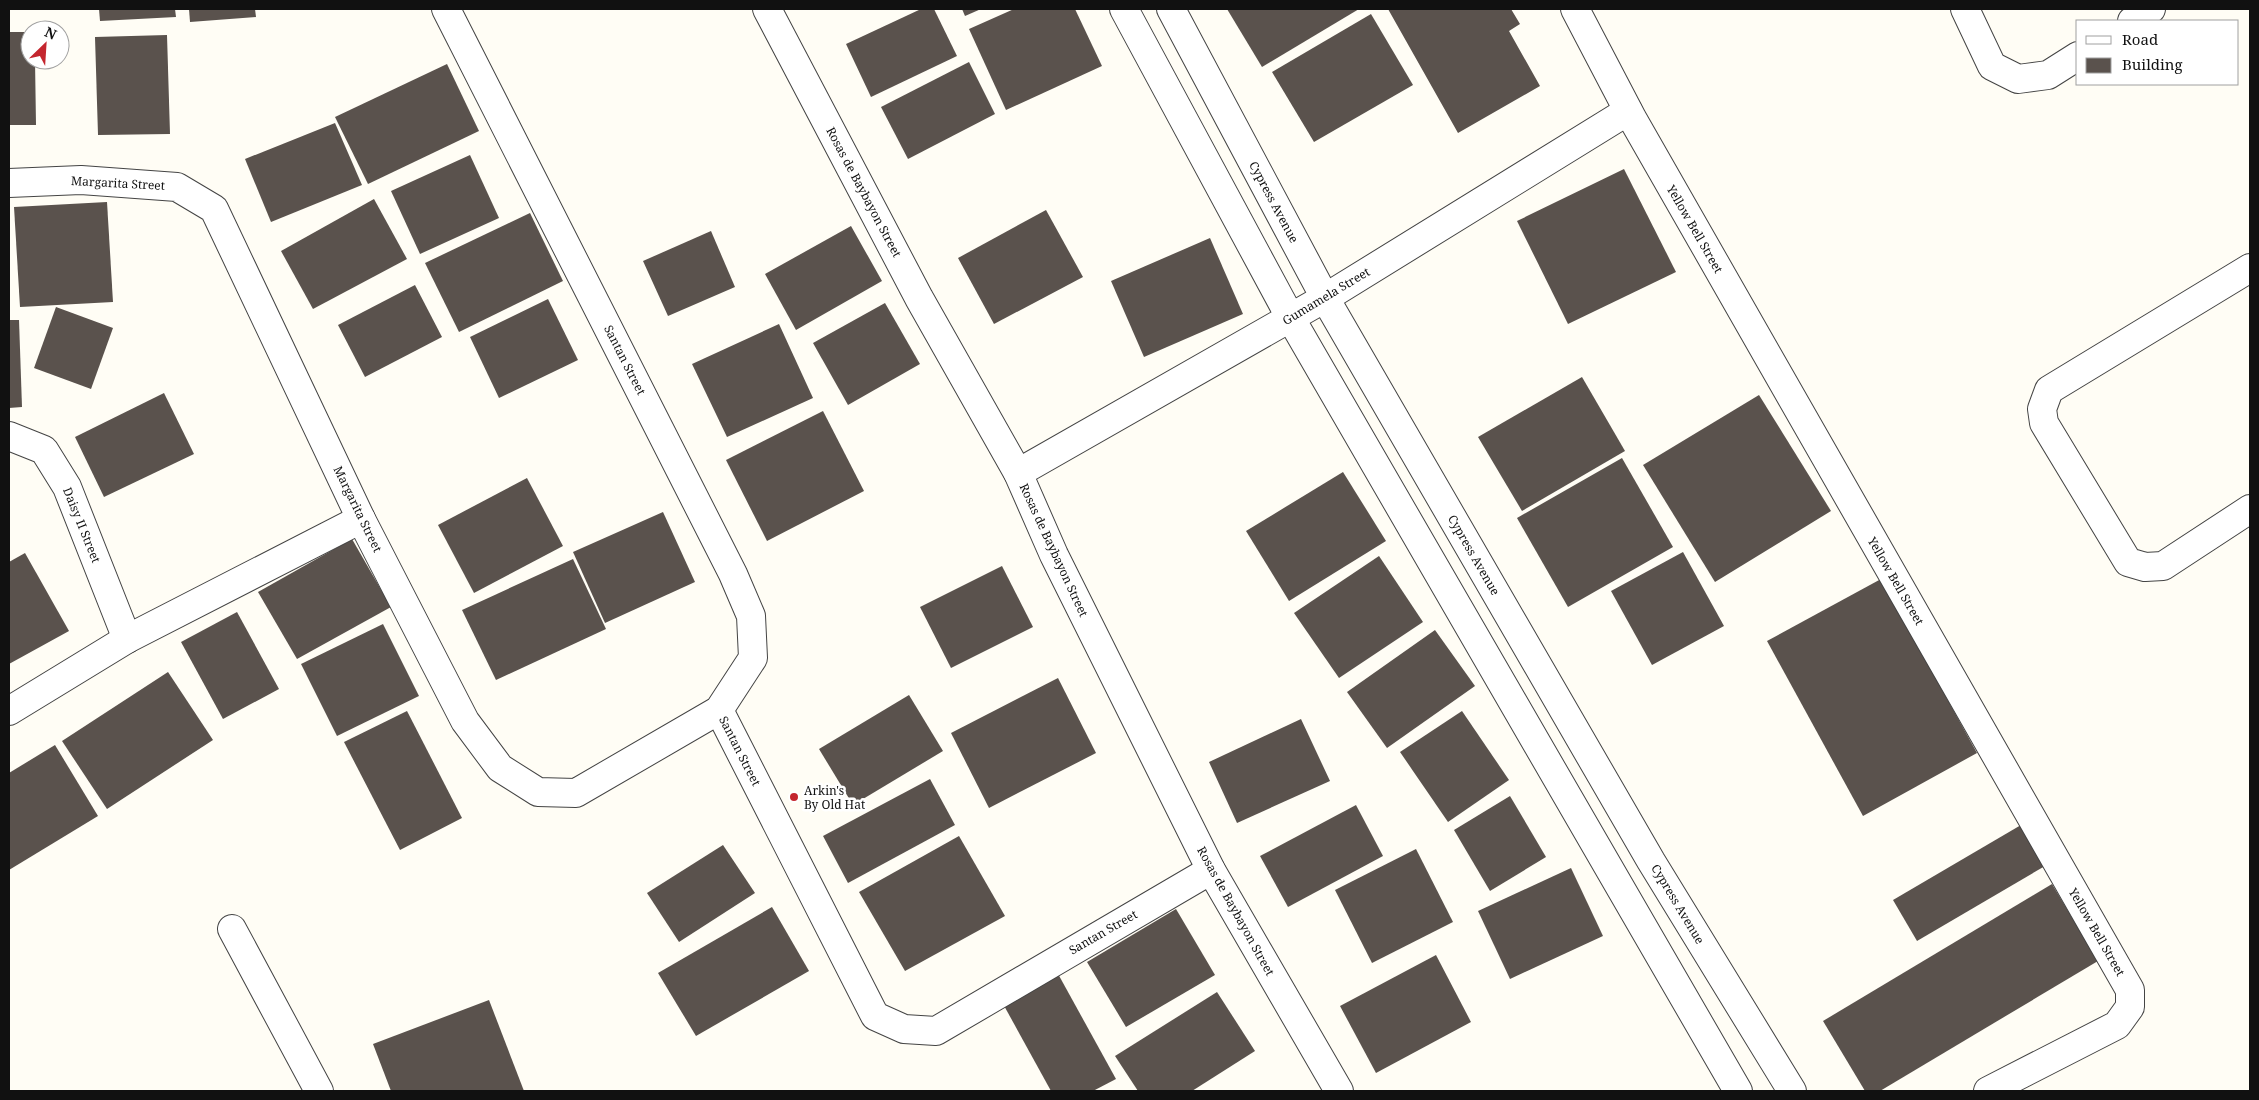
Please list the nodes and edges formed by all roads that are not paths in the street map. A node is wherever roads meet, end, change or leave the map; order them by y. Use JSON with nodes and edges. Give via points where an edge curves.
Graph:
{"nodes":[{"id":1,"x":446,"y":9,"type":"edge"},
{"id":2,"x":767,"y":9,"type":"edge"},
{"id":3,"x":1124,"y":9,"type":"edge"},
{"id":4,"x":1171,"y":9,"type":"edge"},
{"id":5,"x":1575,"y":9,"type":"edge"},
{"id":6,"x":1965,"y":9,"type":"edge"},
{"id":7,"x":2151,"y":9,"type":"edge"},
{"id":8,"x":2134,"y":20,"type":"edge"},
{"id":9,"x":2076,"y":57,"type":"edge"},
{"id":10,"x":1628,"y":111,"type":"junction"},
{"id":11,"x":9,"y":183,"type":"edge"},
{"id":12,"x":2250,"y":268,"type":"edge"},
{"id":13,"x":1325,"y":298,"type":"junction"},
{"id":14,"x":1290,"y":317,"type":"junction"},
{"id":15,"x":9,"y":436,"type":"edge"},
{"id":16,"x":1018,"y":473,"type":"junction"},
{"id":17,"x":2250,"y":509,"type":"edge"},
{"id":18,"x":362,"y":519,"type":"junction"},
{"id":19,"x":127,"y":639,"type":"junction"},
{"id":20,"x":720,"y":710,"type":"junction"},
{"id":21,"x":9,"y":711,"type":"edge"},
{"id":22,"x":1211,"y":870,"type":"junction"},
{"id":23,"x":232,"y":930,"type":"dead end"},
{"id":24,"x":319,"y":1091,"type":"edge"},
{"id":25,"x":1339,"y":1091,"type":"edge"},
{"id":26,"x":1738,"y":1091,"type":"edge"},
{"id":27,"x":1792,"y":1091,"type":"edge"},
{"id":28,"x":1988,"y":1091,"type":"edge"}],
"edges":[{"from":1,"to":20,"type":"street","name":"Santan Street","via":[[733,574],[751,616],[753,658]]},
{"from":2,"to":16,"type":"street","name":"Rosas de Baybayon Street","via":[[919,298]]},
{"from":3,"to":14,"type":"street"},
{"from":4,"to":13,"type":"street","name":"Cypress Avenue"},
{"from":5,"to":10,"type":"street","name":"Yellow Bell Street"},
{"from":6,"to":9,"type":"street","via":[[1992,66],[2018,79],[2048,75]]},
{"from":7,"to":8,"type":"street"},
{"from":10,"to":13,"type":"street","name":"Gumamela Street"},
{"from":10,"to":28,"type":"street","name":"Yellow Bell Street","via":[[2130,990],[2130,1007],[2116,1025]]},
{"from":11,"to":18,"type":"street","name":"Margarita Street","via":[[82,180],[177,186],[214,210]]},
{"from":12,"to":17,"type":"street","via":[[2049,390],[2042,409],[2044,423],[2128,562],[2145,567],[2163,566]]},
{"from":13,"to":14,"type":"street","name":"Gumamela Street"},
{"from":13,"to":27,"type":"street","name":"Cypress Avenue","via":[[1651,861]]},
{"from":14,"to":16,"type":"street","name":"Gumamela Street"},
{"from":14,"to":26,"type":"street"},
{"from":15,"to":19,"type":"street","name":"Daisy II Street","via":[[44,450],[68,487]]},
{"from":16,"to":22,"type":"street","name":"Rosas de Baybayon Street","via":[[1054,555]]},
{"from":18,"to":19,"type":"street"},
{"from":18,"to":20,"type":"street","name":"Margarita Street","via":[[465,720],[500,768],[538,792],[576,793]]},
{"from":19,"to":21,"type":"street"},
{"from":20,"to":22,"type":"street","name":"Santan Street","via":[[875,1016],[904,1029],[936,1030]]},
{"from":22,"to":25,"type":"street","name":"Rosas de Baybayon Street"},
{"from":23,"to":24,"type":"street"}]}
